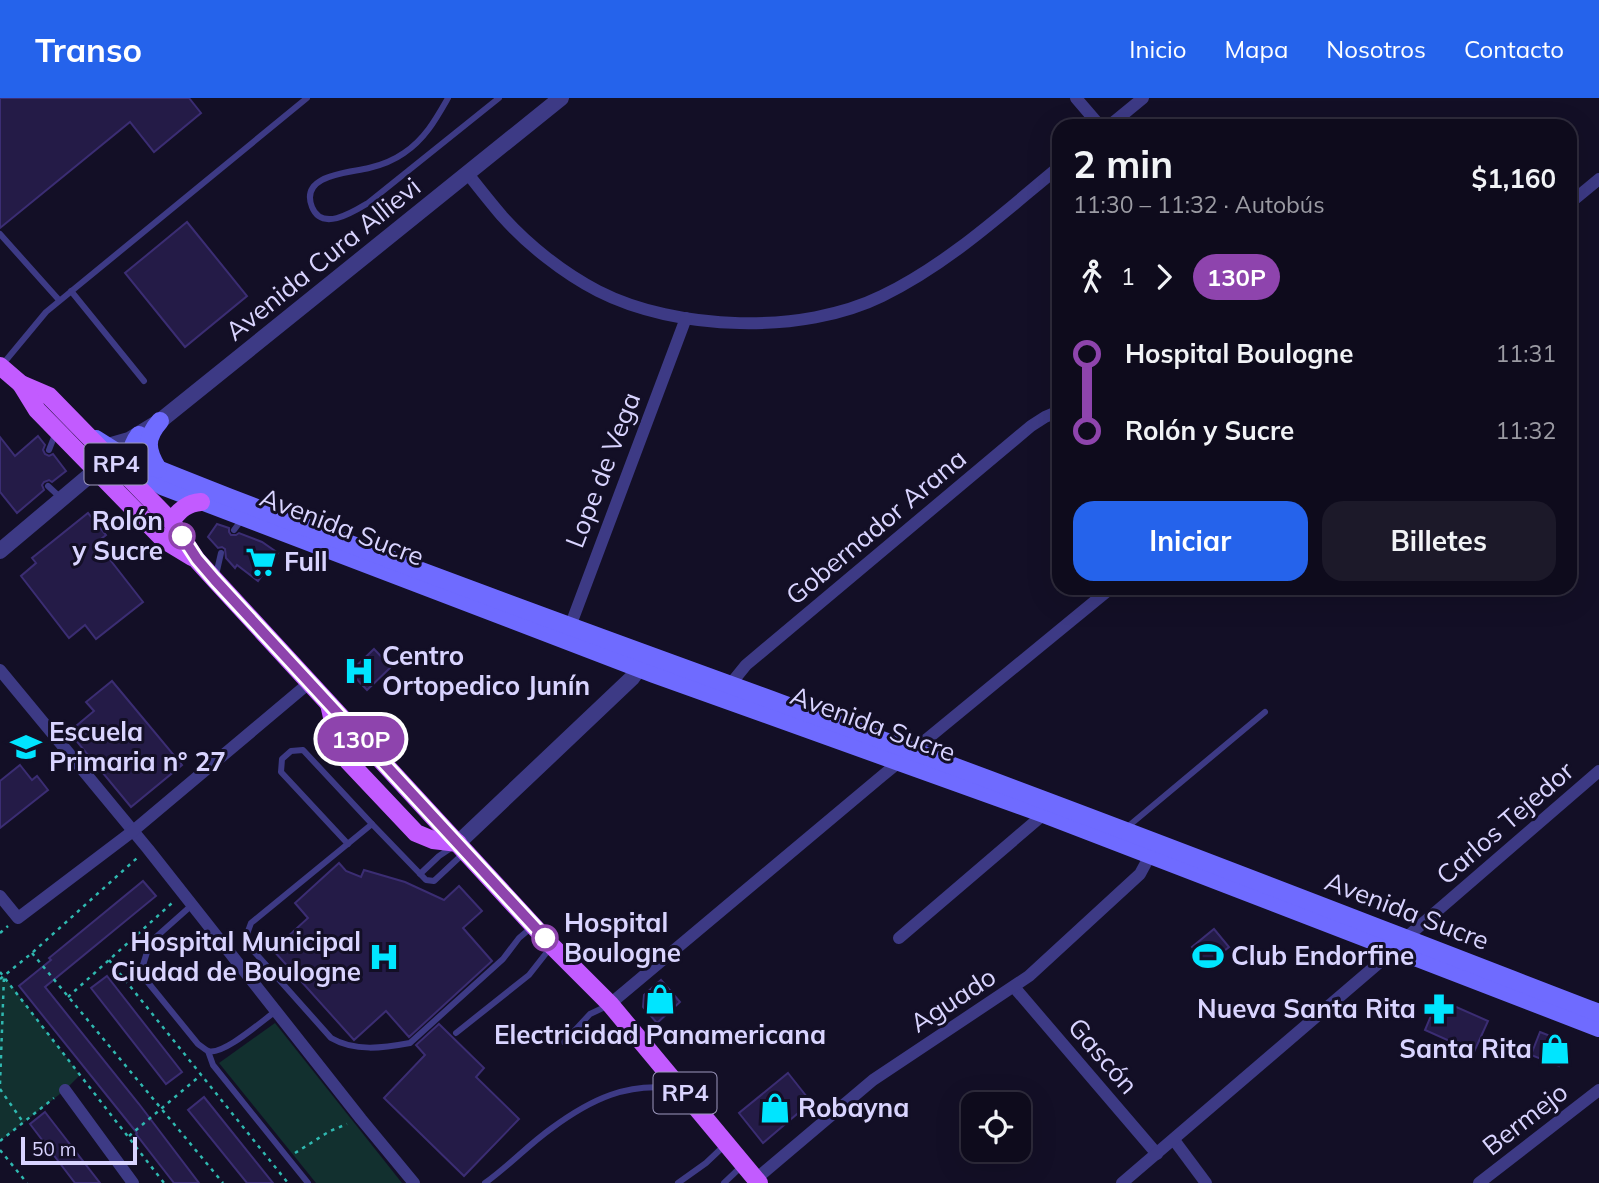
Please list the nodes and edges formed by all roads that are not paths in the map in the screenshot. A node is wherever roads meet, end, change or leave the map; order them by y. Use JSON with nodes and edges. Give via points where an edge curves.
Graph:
{"nodes":[{"id":1,"x":307,"y":98,"type":"edge"},
{"id":2,"x":447,"y":98,"type":"edge"},
{"id":3,"x":499,"y":98,"type":"edge"},
{"id":4,"x":561,"y":98,"type":"edge"},
{"id":5,"x":1076,"y":98,"type":"edge"},
{"id":6,"x":1143,"y":98,"type":"edge"},
{"id":7,"x":1094,"y":119,"type":"edge"},
{"id":8,"x":1118,"y":119,"type":"edge"},
{"id":9,"x":1052,"y":173,"type":"edge"},
{"id":10,"x":468,"y":174,"type":"junction"},
{"id":11,"x":1599,"y":179,"type":"edge"},
{"id":12,"x":1577,"y":197,"type":"edge"},
{"id":13,"x":0,"y":234,"type":"edge"},
{"id":14,"x":71,"y":291,"type":"junction"},
{"id":15,"x":59,"y":300,"type":"junction"},
{"id":16,"x":687,"y":318,"type":"junction"},
{"id":17,"x":0,"y":366,"type":"edge"},
{"id":18,"x":144,"y":381,"type":"dead end"},
{"id":19,"x":21,"y":384,"type":"junction"},
{"id":20,"x":1052,"y":414,"type":"edge"},
{"id":21,"x":160,"y":421,"type":"junction"},
{"id":22,"x":57,"y":430,"type":"junction"},
{"id":23,"x":85,"y":432,"type":"junction"},
{"id":24,"x":139,"y":435,"type":"junction"},
{"id":25,"x":108,"y":446,"type":"junction"},
{"id":26,"x":49,"y":450,"type":"dead end"},
{"id":27,"x":134,"y":463,"type":"junction"},
{"id":28,"x":158,"y":469,"type":"junction"},
{"id":29,"x":96,"y":470,"type":"junction"},
{"id":30,"x":48,"y":486,"type":"dead end"},
{"id":31,"x":62,"y":499,"type":"junction"},
{"id":32,"x":201,"y":502,"type":"junction"},
{"id":33,"x":171,"y":522,"type":"junction"},
{"id":34,"x":0,"y":551,"type":"edge"},
{"id":35,"x":221,"y":553,"type":"dead end"},
{"id":36,"x":197,"y":559,"type":"junction"},
{"id":37,"x":215,"y":580,"type":"junction"},
{"id":38,"x":1102,"y":595,"type":"edge"},
{"id":39,"x":568,"y":633,"type":"junction"},
{"id":40,"x":642,"y":661,"type":"junction"},
{"id":41,"x":0,"y":670,"type":"edge"},
{"id":42,"x":309,"y":683,"type":"junction"},
{"id":43,"x":729,"y":686,"type":"junction"},
{"id":44,"x":328,"y":704,"type":"junction"},
{"id":45,"x":1265,"y":712,"type":"dead end"},
{"id":46,"x":906,"y":756,"type":"junction"},
{"id":47,"x":1599,"y":771,"type":"edge"},
{"id":48,"x":1046,"y":808,"type":"junction"},
{"id":49,"x":372,"y":824,"type":"junction"},
{"id":50,"x":1123,"y":830,"type":"junction"},
{"id":51,"x":133,"y":831,"type":"junction"},
{"id":52,"x":348,"y":844,"type":"junction"},
{"id":53,"x":462,"y":847,"type":"junction"},
{"id":54,"x":1154,"y":849,"type":"junction"},
{"id":55,"x":420,"y":874,"type":"junction"},
{"id":56,"x":0,"y":896,"type":"edge"},
{"id":57,"x":192,"y":905,"type":"junction"},
{"id":58,"x":534,"y":926,"type":"junction"},
{"id":59,"x":899,"y":938,"type":"dead end"},
{"id":60,"x":1399,"y":944,"type":"junction"},
{"id":61,"x":552,"y":946,"type":"junction"},
{"id":62,"x":1014,"y":987,"type":"junction"},
{"id":63,"x":610,"y":1004,"type":"junction"},
{"id":64,"x":276,"y":1011,"type":"junction"},
{"id":65,"x":1599,"y":1013,"type":"edge"},
{"id":66,"x":1599,"y":1028,"type":"edge"},
{"id":67,"x":456,"y":1033,"type":"dead end"},
{"id":68,"x":564,"y":1042,"type":"dead end"},
{"id":69,"x":208,"y":1051,"type":"junction"},
{"id":70,"x":65,"y":1090,"type":"road end"},
{"id":71,"x":682,"y":1090,"type":"junction"},
{"id":72,"x":1599,"y":1090,"type":"edge"},
{"id":73,"x":1174,"y":1140,"type":"junction"},
{"id":74,"x":727,"y":1144,"type":"junction"},
{"id":75,"x":1157,"y":1154,"type":"junction"},
{"id":76,"x":744,"y":1164,"type":"junction"},
{"id":77,"x":757,"y":1181,"type":"edge"},
{"id":78,"x":133,"y":1183,"type":"edge"},
{"id":79,"x":308,"y":1183,"type":"edge"},
{"id":80,"x":414,"y":1183,"type":"edge"},
{"id":81,"x":485,"y":1183,"type":"edge"},
{"id":82,"x":678,"y":1183,"type":"edge"},
{"id":83,"x":724,"y":1183,"type":"edge"},
{"id":84,"x":1122,"y":1183,"type":"edge"},
{"id":85,"x":1206,"y":1183,"type":"edge"},
{"id":86,"x":1479,"y":1183,"type":"edge"}],
"edges":[{"from":1,"to":14,"type":"lane"},
{"from":2,"to":3,"type":"lane","via":[[426,133],[405,152],[368,169],[318,181],[309,200],[313,211],[337,219],[352,213]]},
{"from":4,"to":10,"type":"street","name":"Avenida Cura Allievi"},
{"from":5,"to":7,"type":"street"},
{"from":6,"to":8,"type":"street"},
{"from":9,"to":16,"type":"street","via":[[949,255],[882,296],[816,318],[751,323]]},
{"from":10,"to":16,"type":"street","via":[[520,234],[570,274],[617,299]]},
{"from":10,"to":21,"type":"street","name":"Avenida Cura Allievi"},
{"from":11,"to":12,"type":"street"},
{"from":13,"to":15,"type":"lane"},
{"from":14,"to":15,"type":"lane"},
{"from":14,"to":18,"type":"lane"},
{"from":15,"to":17,"type":"lane"},
{"from":16,"to":39,"type":"street","name":"Lope de Vega"},
{"from":17,"to":19,"type":"main road","number":"RP4"},
{"from":19,"to":22,"type":"main road","number":"RP4"},
{"from":19,"to":23,"type":"main road","number":"RP4","via":[[49,396]]},
{"from":20,"to":43,"type":"street","name":"Gobernador Arana","via":[[1020,435],[746,665]]},
{"from":21,"to":24,"type":"street","name":"Avenida Cura Allievi"},
{"from":21,"to":28,"type":"main road","via":[[149,438],[151,459]]},
{"from":22,"to":26,"type":"lane"},
{"from":22,"to":29,"type":"main road","number":"RP4"},
{"from":23,"to":25,"type":"main road","name":"Avenida Sucre"},
{"from":23,"to":33,"type":"main road","number":"RP4"},
{"from":24,"to":25,"type":"street","name":"Avenida Cura Allievi"},
{"from":24,"to":27,"type":"main road","via":[[131,449]]},
{"from":25,"to":27,"type":"main road","name":"Avenida Sucre"},
{"from":27,"to":28,"type":"main road","name":"Avenida Sucre"},
{"from":27,"to":32,"type":"main road","name":"Avenida Sucre","via":[[162,486]]},
{"from":28,"to":39,"type":"main road","name":"Avenida Sucre"},
{"from":29,"to":31,"type":"street"},
{"from":29,"to":36,"type":"main road","number":"RP4","via":[[164,540]]},
{"from":30,"to":31,"type":"lane"},
{"from":31,"to":34,"type":"street"},
{"from":32,"to":33,"type":"main road","via":[[183,508]]},
{"from":32,"to":39,"type":"main road","name":"Avenida Sucre","via":[[238,524]]},
{"from":33,"to":36,"type":"main road","number":"RP4"},
{"from":35,"to":37,"type":"lane"},
{"from":36,"to":37,"type":"main road","number":"RP4"},
{"from":37,"to":42,"type":"main road","number":"RP4"},
{"from":38,"to":46,"type":"street"},
{"from":39,"to":40,"type":"main road","name":"Avenida Sucre"},
{"from":40,"to":43,"type":"main road","name":"Avenida Sucre"},
{"from":40,"to":46,"type":"main road","name":"Avenida Sucre"},
{"from":40,"to":53,"type":"street","via":[[632,678]]},
{"from":41,"to":51,"type":"street"},
{"from":42,"to":44,"type":"main road","number":"RP4"},
{"from":42,"to":51,"type":"street"},
{"from":43,"to":46,"type":"main road","name":"Avenida Sucre"},
{"from":44,"to":53,"type":"main road","number":"RP4"},
{"from":44,"to":53,"type":"main road","via":[[348,761],[416,833]]},
{"from":45,"to":50,"type":"lane"},
{"from":46,"to":48,"type":"main road","name":"Avenida Sucre"},
{"from":46,"to":63,"type":"street"},
{"from":47,"to":60,"type":"street","name":"Carlos Tejedor"},
{"from":48,"to":50,"type":"main road","name":"Avenida Sucre"},
{"from":48,"to":54,"type":"main road","name":"Avenida Sucre"},
{"from":48,"to":59,"type":"street"},
{"from":49,"to":52,"type":"lane"},
{"from":49,"to":52,"type":"lane","via":[[303,751],[291,751],[282,759],[281,772]]},
{"from":49,"to":55,"type":"lane"},
{"from":50,"to":54,"type":"main road","name":"Avenida Sucre"},
{"from":51,"to":56,"type":"street","via":[[18,918]]},
{"from":51,"to":57,"type":"street"},
{"from":52,"to":58,"type":"lane","via":[[251,923],[247,934],[250,947],[331,1038],[342,1044],[357,1048],[410,1043]]},
{"from":53,"to":55,"type":"lane","via":[[439,856]]},
{"from":53,"to":55,"type":"lane","via":[[434,881]]},
{"from":53,"to":58,"type":"main road","number":"RP4"},
{"from":54,"to":60,"type":"main road","name":"Avenida Sucre"},
{"from":54,"to":62,"type":"street","name":"Aguado","via":[[1140,874]]},
{"from":57,"to":64,"type":"street"},
{"from":57,"to":69,"type":"lane","via":[[156,937],[143,965],[146,980]]},
{"from":58,"to":61,"type":"main road","number":"RP4"},
{"from":60,"to":65,"type":"main road","name":"Avenida Sucre"},
{"from":60,"to":66,"type":"main road","name":"Avenida Sucre"},
{"from":60,"to":73,"type":"street","name":"Carlos Tejedor"},
{"from":61,"to":63,"type":"main road","number":"RP4"},
{"from":61,"to":67,"type":"lane","via":[[529,975]]},
{"from":62,"to":75,"type":"street","name":"Gascón"},
{"from":62,"to":77,"type":"street","name":"Aguado","via":[[873,1080]]},
{"from":63,"to":68,"type":"lane","via":[[590,1014]]},
{"from":63,"to":71,"type":"main road","number":"RP4"},
{"from":64,"to":69,"type":"lane","via":[[227,1046]]},
{"from":64,"to":80,"type":"street"},
{"from":69,"to":79,"type":"lane","via":[[213,1065]]},
{"from":70,"to":78,"type":"street"},
{"from":71,"to":74,"type":"main road","number":"RP4"},
{"from":71,"to":81,"type":"lane","via":[[646,1086],[608,1095],[551,1128]]},
{"from":72,"to":86,"type":"street","name":"Bermejo"},
{"from":73,"to":75,"type":"street","name":"Carlos Tejedor"},
{"from":73,"to":85,"type":"street"},
{"from":74,"to":76,"type":"main road","number":"RP4"},
{"from":74,"to":82,"type":"lane"},
{"from":75,"to":84,"type":"street","name":"Carlos Tejedor"},
{"from":76,"to":77,"type":"main road","number":"RP4"},
{"from":76,"to":83,"type":"lane"}]}
